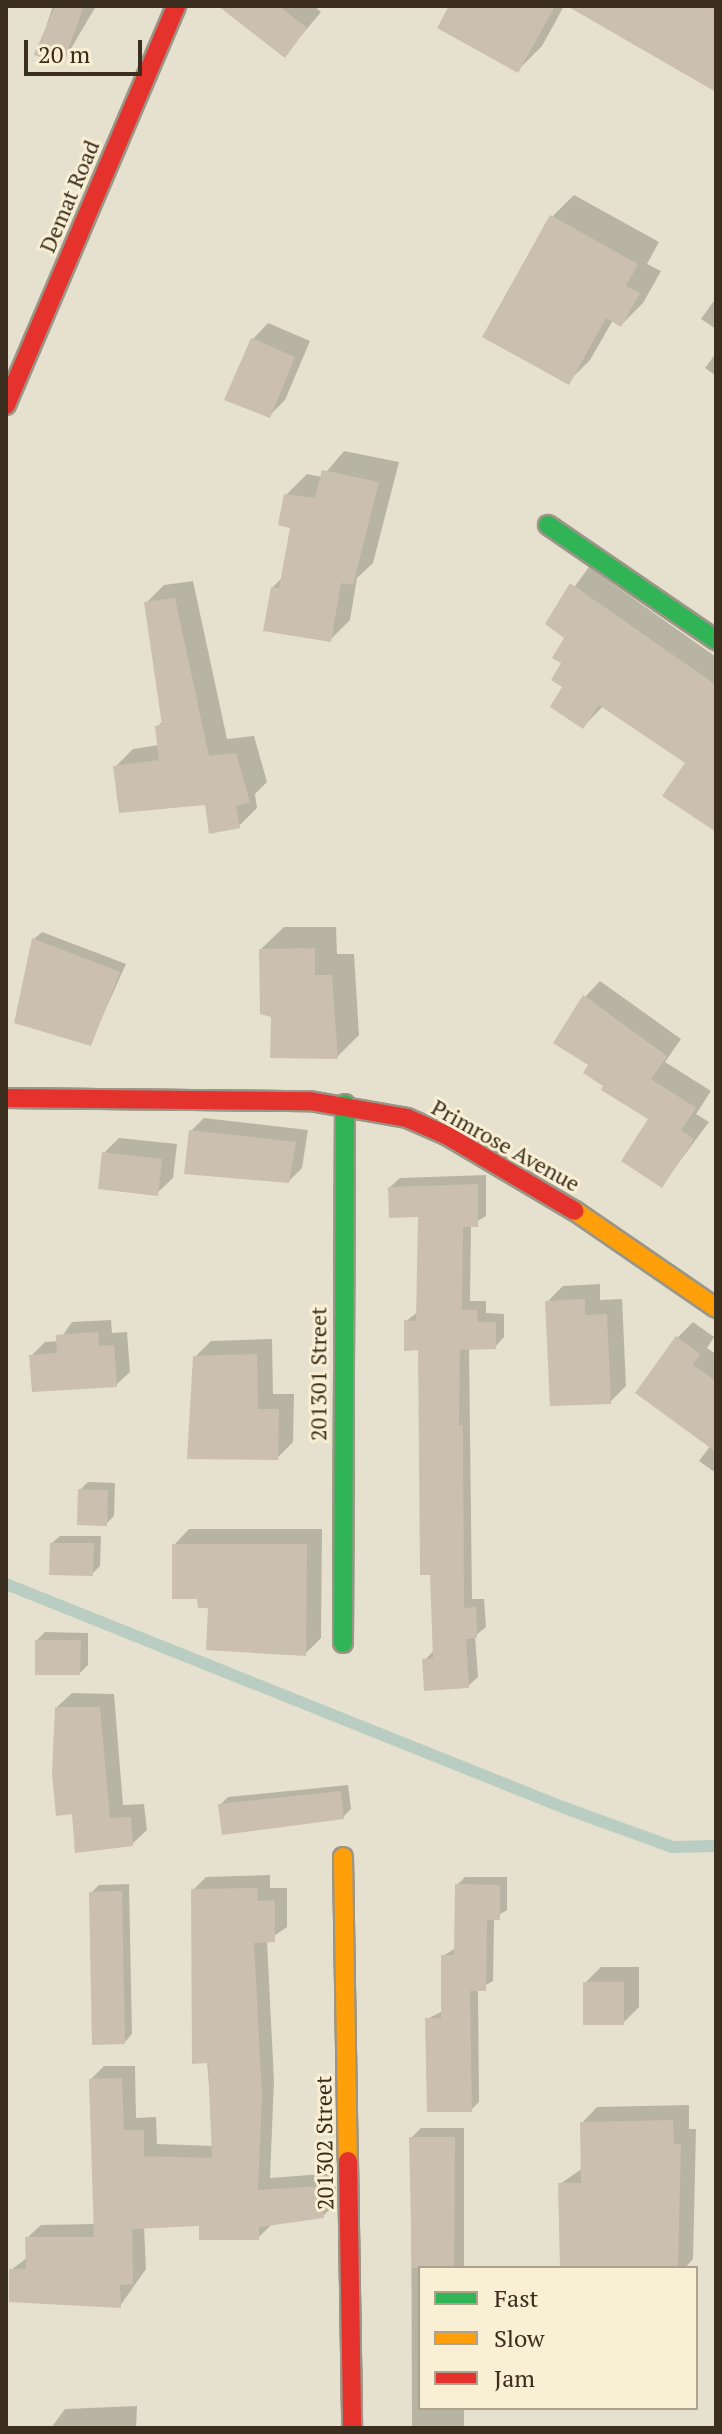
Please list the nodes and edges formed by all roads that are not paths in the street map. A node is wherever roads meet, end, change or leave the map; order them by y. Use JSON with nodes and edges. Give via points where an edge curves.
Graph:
{"nodes":[{"id":1,"x":176,"y":6,"type":"edge"},
{"id":2,"x":6,"y":405,"type":"edge"},
{"id":3,"x":548,"y":525,"type":"dead end"},
{"id":4,"x":716,"y":640,"type":"edge"},
{"id":5,"x":6,"y":1098,"type":"edge"},
{"id":6,"x":345,"y":1104,"type":"junction"},
{"id":7,"x":716,"y":1308,"type":"edge"},
{"id":8,"x":343,"y":1643,"type":"dead end"},
{"id":9,"x":343,"y":1857,"type":"dead end"},
{"id":10,"x":352,"y":2428,"type":"edge"}],
"edges":[{"from":1,"to":2,"type":"street","name":"Demat Road"},
{"from":3,"to":4,"type":"street"},
{"from":5,"to":6,"type":"street","name":"Primrose Avenue"},
{"from":6,"to":7,"type":"street","name":"Primrose Avenue","via":[[407,1118],[448,1136],[580,1214]]},
{"from":6,"to":8,"type":"street","name":"201301 Street"},
{"from":9,"to":10,"type":"street","name":"201302 Street"}]}
